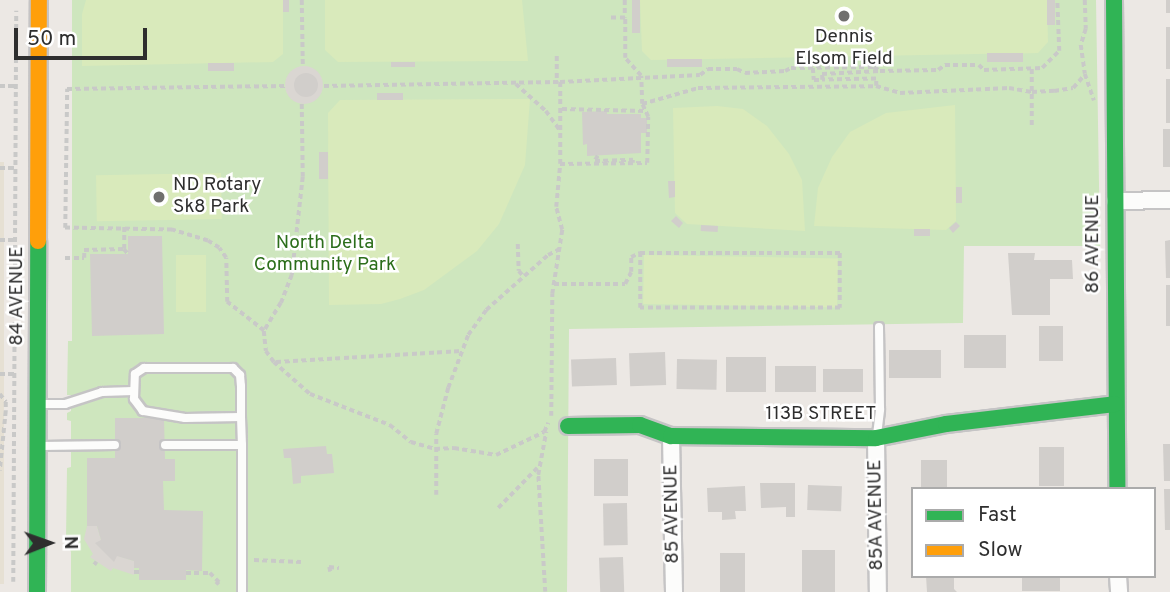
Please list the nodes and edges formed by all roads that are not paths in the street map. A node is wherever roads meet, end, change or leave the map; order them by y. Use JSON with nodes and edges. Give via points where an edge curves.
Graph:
{"nodes":[{"id":1,"x":39,"y":0,"type":"edge"},
{"id":2,"x":1114,"y":0,"type":"edge"},
{"id":3,"x":1170,"y":200,"type":"edge"},
{"id":4,"x":1115,"y":201,"type":"junction"},
{"id":5,"x":879,"y":327,"type":"dead end"},
{"id":6,"x":133,"y":391,"type":"junction"},
{"id":7,"x":38,"y":404,"type":"junction"},
{"id":8,"x":1115,"y":404,"type":"junction"},
{"id":9,"x":242,"y":417,"type":"junction"},
{"id":10,"x":560,"y":428,"type":"road end"},
{"id":11,"x":671,"y":436,"type":"junction"},
{"id":12,"x":876,"y":438,"type":"junction"},
{"id":13,"x":115,"y":445,"type":"dead end"},
{"id":14,"x":164,"y":445,"type":"dead end"},
{"id":15,"x":242,"y":445,"type":"junction"},
{"id":16,"x":38,"y":446,"type":"junction"},
{"id":17,"x":1117,"y":487,"type":"edge"},
{"id":18,"x":37,"y":592,"type":"edge"},
{"id":19,"x":242,"y":592,"type":"edge"},
{"id":20,"x":674,"y":592,"type":"edge"},
{"id":21,"x":878,"y":592,"type":"edge"}],
"edges":[{"from":1,"to":7,"type":"street","name":"84 AVENUE"},
{"from":2,"to":4,"type":"street","name":"86 AVENUE"},
{"from":3,"to":4,"type":"street"},
{"from":4,"to":8,"type":"street","name":"86 AVENUE"},
{"from":5,"to":12,"type":"lane"},
{"from":6,"to":7,"type":"lane","via":[[102,392],[65,404]]},
{"from":6,"to":9,"type":"lane","via":[[143,411],[185,418]]},
{"from":6,"to":9,"type":"lane","via":[[135,374],[144,368],[233,368],[240,375]]},
{"from":7,"to":16,"type":"street","name":"84 AVENUE"},
{"from":8,"to":12,"type":"street","name":"113B STREET","via":[[946,424]]},
{"from":8,"to":17,"type":"street","name":"86 AVENUE"},
{"from":9,"to":15,"type":"lane"},
{"from":10,"to":11,"type":"street","name":"113B STREET","via":[[640,425]]},
{"from":11,"to":12,"type":"street","name":"113B STREET"},
{"from":11,"to":20,"type":"street","name":"85 AVENUE"},
{"from":12,"to":21,"type":"street","name":"85A AVENUE"},
{"from":13,"to":16,"type":"lane"},
{"from":14,"to":15,"type":"lane"},
{"from":15,"to":19,"type":"lane"},
{"from":16,"to":18,"type":"street","name":"84 AVENUE"}]}
